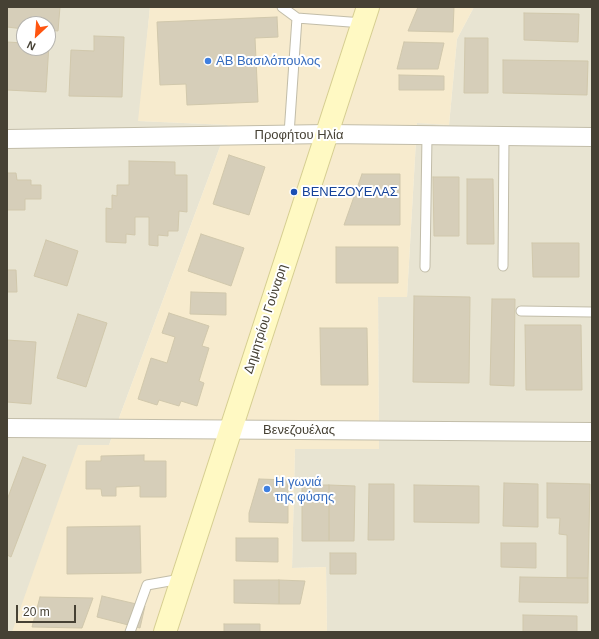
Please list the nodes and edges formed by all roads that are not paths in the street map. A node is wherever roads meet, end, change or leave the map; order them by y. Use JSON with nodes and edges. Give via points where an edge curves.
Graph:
{"nodes":[{"id":1,"x":282,"y":7,"type":"edge"},
{"id":2,"x":365,"y":15,"type":"edge"},
{"id":3,"x":297,"y":18,"type":"junction"},
{"id":4,"x":289,"y":134,"type":"junction"},
{"id":5,"x":327,"y":134,"type":"junction"},
{"id":6,"x":427,"y":136,"type":"junction"},
{"id":7,"x":504,"y":137,"type":"junction"},
{"id":8,"x":592,"y":138,"type":"edge"},
{"id":9,"x":7,"y":139,"type":"edge"},
{"id":10,"x":503,"y":266,"type":"dead end"},
{"id":11,"x":425,"y":267,"type":"dead end"},
{"id":12,"x":521,"y":311,"type":"dead end"},
{"id":13,"x":592,"y":312,"type":"edge"},
{"id":14,"x":7,"y":428,"type":"edge"},
{"id":15,"x":230,"y":430,"type":"junction"},
{"id":16,"x":592,"y":432,"type":"edge"},
{"id":17,"x":183,"y":578,"type":"junction"},
{"id":18,"x":130,"y":632,"type":"edge"},
{"id":19,"x":165,"y":632,"type":"edge"}],
"edges":[{"from":1,"to":3,"type":"lane"},
{"from":2,"to":3,"type":"lane"},
{"from":2,"to":5,"type":"main road","name":"Δημητρίου Γούναρη"},
{"from":3,"to":4,"type":"lane"},
{"from":4,"to":5,"type":"street","name":"Προφήτου Ηλία"},
{"from":4,"to":9,"type":"street","name":"Προφήτου Ηλία"},
{"from":5,"to":6,"type":"street","name":"Προφήτου Ηλία"},
{"from":5,"to":15,"type":"main road","name":"Δημητρίου Γούναρη"},
{"from":6,"to":7,"type":"street","name":"Προφήτου Ηλία"},
{"from":6,"to":11,"type":"lane"},
{"from":7,"to":8,"type":"street","name":"Προφήτου Ηλία"},
{"from":7,"to":10,"type":"lane"},
{"from":12,"to":13,"type":"lane"},
{"from":14,"to":15,"type":"street","name":"Βενεζουέλας"},
{"from":15,"to":16,"type":"street","name":"Βενεζουέλας"},
{"from":15,"to":17,"type":"main road","name":"Δημητρίου Γούναρη"},
{"from":17,"to":18,"type":"lane","via":[[147,585]]},
{"from":17,"to":19,"type":"main road","name":"Δημητρίου Γούναρη"}]}
